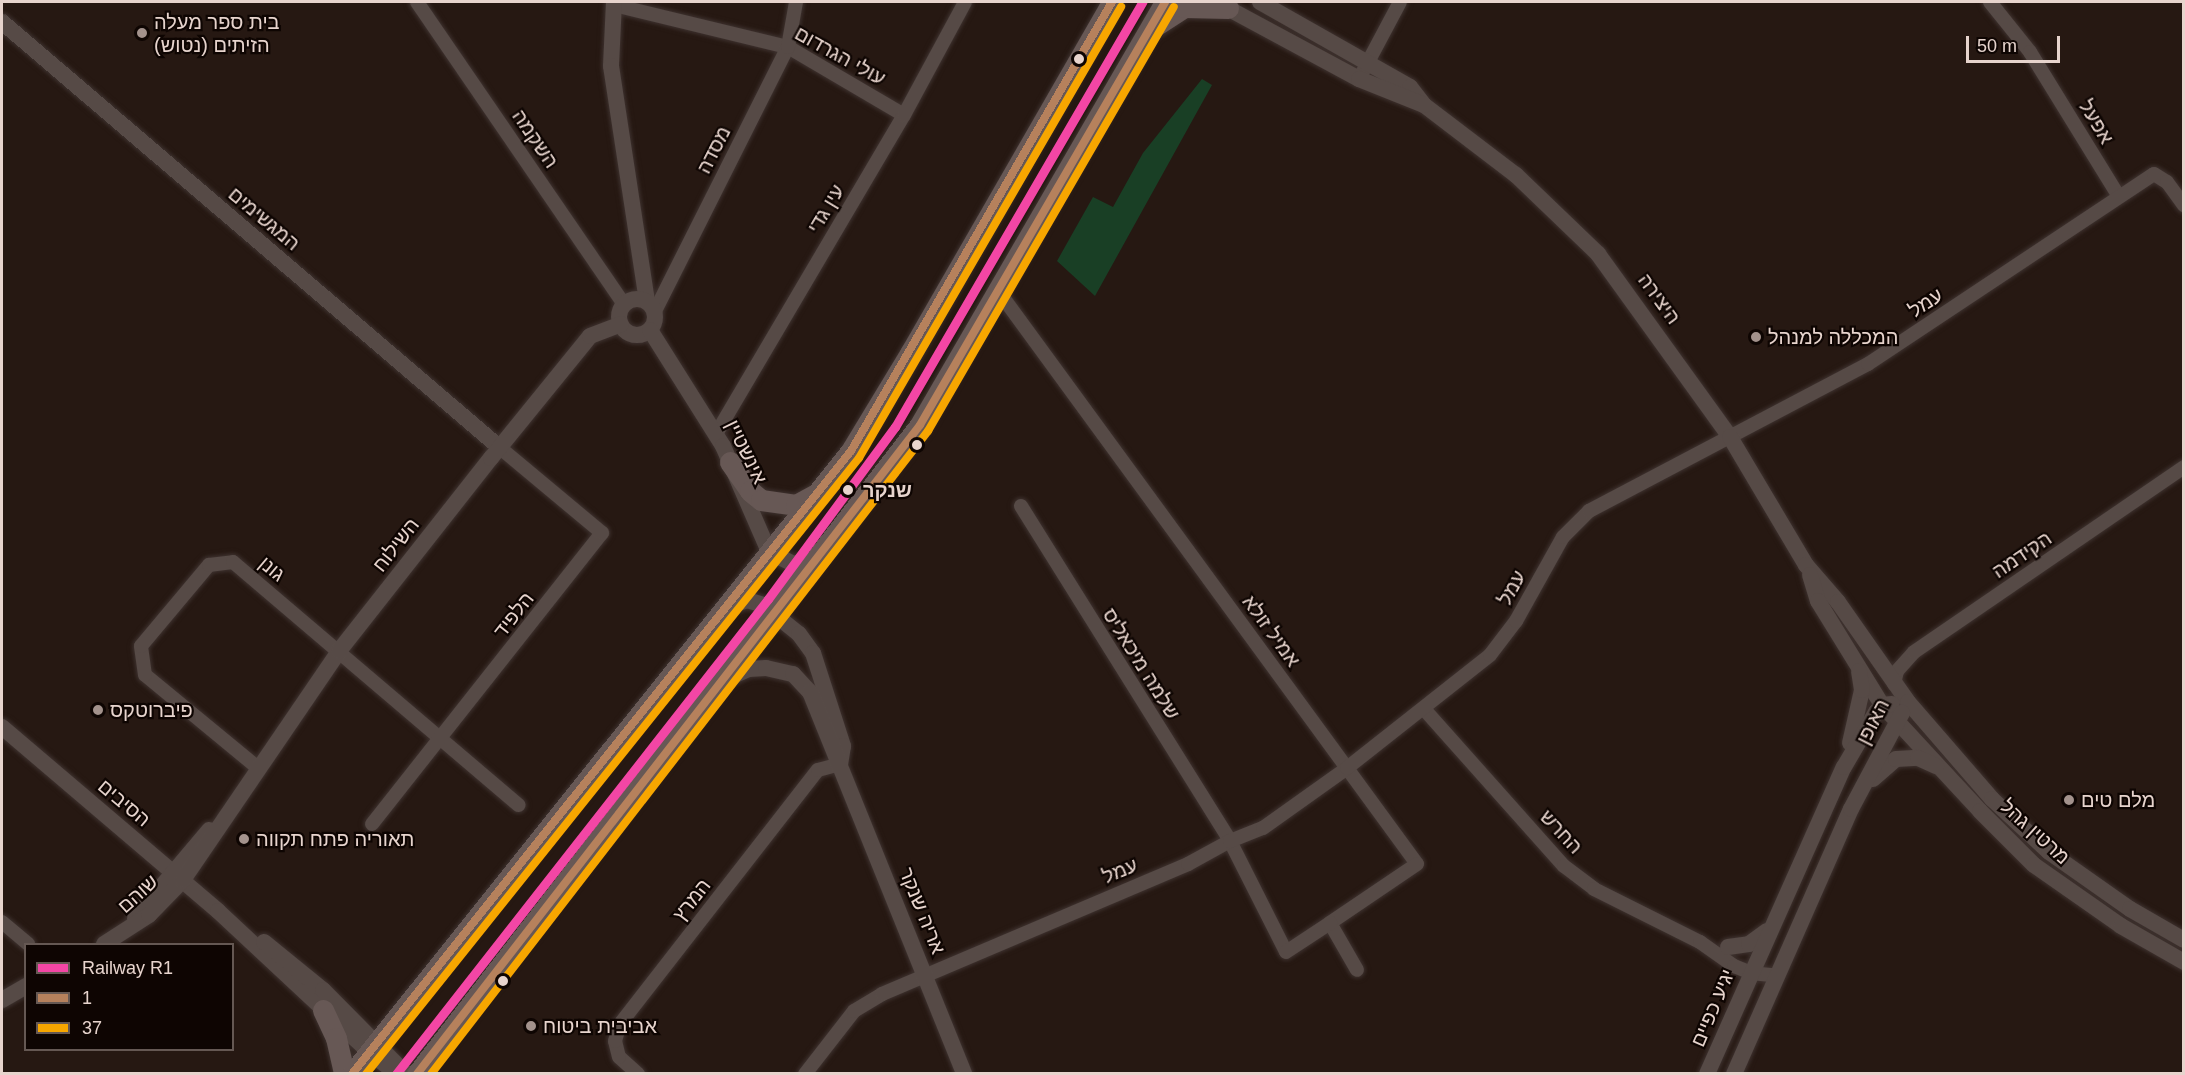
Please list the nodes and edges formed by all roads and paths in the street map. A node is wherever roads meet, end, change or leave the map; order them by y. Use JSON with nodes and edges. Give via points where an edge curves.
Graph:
{"nodes":[{"id":1,"x":417,"y":2,"type":"edge"},
{"id":2,"x":796,"y":2,"type":"edge"},
{"id":3,"x":965,"y":2,"type":"edge"},
{"id":4,"x":1112,"y":2,"type":"edge"},
{"id":5,"x":1165,"y":2,"type":"edge"},
{"id":6,"x":1260,"y":2,"type":"edge"},
{"id":7,"x":1400,"y":2,"type":"edge"},
{"id":8,"x":1990,"y":2,"type":"edge"},
{"id":9,"x":614,"y":3,"type":"edge"},
{"id":10,"x":1222,"y":5,"type":"edge"},
{"id":11,"x":2,"y":22,"type":"edge"},
{"id":12,"x":788,"y":47,"type":"junction"},
{"id":13,"x":1138,"y":47,"type":"junction"},
{"id":14,"x":1368,"y":61,"type":"junction"},
{"id":15,"x":1359,"y":79,"type":"junction"},
{"id":16,"x":1424,"y":105,"type":"junction"},
{"id":17,"x":904,"y":115,"type":"junction"},
{"id":18,"x":2118,"y":195,"type":"junction"},
{"id":19,"x":2184,"y":205,"type":"edge"},
{"id":20,"x":999,"y":292,"type":"junction"},
{"id":21,"x":620,"y":299,"type":"dead end"},
{"id":22,"x":651,"y":306,"type":"junction"},
{"id":23,"x":621,"y":324,"type":"junction"},
{"id":24,"x":650,"y":330,"type":"junction"},
{"id":25,"x":716,"y":434,"type":"junction"},
{"id":26,"x":1730,"y":437,"type":"junction"},
{"id":27,"x":500,"y":447,"type":"junction"},
{"id":28,"x":730,"y":462,"type":"junction"},
{"id":29,"x":2184,"y":467,"type":"edge"},
{"id":30,"x":815,"y":495,"type":"junction"},
{"id":31,"x":1021,"y":506,"type":"dead end"},
{"id":32,"x":769,"y":552,"type":"junction"},
{"id":33,"x":818,"y":558,"type":"junction"},
{"id":34,"x":1806,"y":566,"type":"junction"},
{"id":35,"x":724,"y":608,"type":"junction"},
{"id":36,"x":775,"y":614,"type":"junction"},
{"id":37,"x":339,"y":651,"type":"junction"},
{"id":38,"x":1858,"y":668,"type":"junction"},
{"id":39,"x":723,"y":681,"type":"junction"},
{"id":40,"x":1894,"y":684,"type":"junction"},
{"id":41,"x":1908,"y":702,"type":"junction"},
{"id":42,"x":1882,"y":705,"type":"junction"},
{"id":43,"x":1424,"y":709,"type":"junction"},
{"id":44,"x":1898,"y":721,"type":"junction"},
{"id":45,"x":2,"y":727,"type":"edge"},
{"id":46,"x":442,"y":740,"type":"junction"},
{"id":47,"x":840,"y":764,"type":"junction"},
{"id":48,"x":1844,"y":766,"type":"junction"},
{"id":49,"x":258,"y":768,"type":"junction"},
{"id":50,"x":1347,"y":768,"type":"junction"},
{"id":51,"x":1940,"y":768,"type":"junction"},
{"id":52,"x":519,"y":804,"type":"dead end"},
{"id":53,"x":1851,"y":809,"type":"junction"},
{"id":54,"x":372,"y":824,"type":"dead end"},
{"id":55,"x":1230,"y":841,"type":"junction"},
{"id":56,"x":178,"y":876,"type":"junction"},
{"id":57,"x":218,"y":910,"type":"junction"},
{"id":58,"x":2,"y":922,"type":"edge"},
{"id":59,"x":1330,"y":923,"type":"junction"},
{"id":60,"x":1772,"y":926,"type":"junction"},
{"id":61,"x":2184,"y":940,"type":"edge"},
{"id":62,"x":112,"y":941,"type":"edge"},
{"id":63,"x":1700,"y":942,"type":"junction"},
{"id":64,"x":26,"y":943,"type":"edge"},
{"id":65,"x":1728,"y":947,"type":"junction"},
{"id":66,"x":2184,"y":962,"type":"edge"},
{"id":67,"x":1754,"y":966,"type":"junction"},
{"id":68,"x":1358,"y":970,"type":"dead end"},
{"id":69,"x":1778,"y":976,"type":"junction"},
{"id":70,"x":926,"y":978,"type":"junction"},
{"id":71,"x":24,"y":987,"type":"edge"},
{"id":72,"x":2,"y":1000,"type":"edge"},
{"id":73,"x":323,"y":1010,"type":"junction"},
{"id":74,"x":373,"y":1047,"type":"junction"},
{"id":75,"x":344,"y":1074,"type":"edge"},
{"id":76,"x":352,"y":1074,"type":"edge"},
{"id":77,"x":397,"y":1074,"type":"edge"},
{"id":78,"x":406,"y":1074,"type":"edge"},
{"id":79,"x":417,"y":1074,"type":"edge"},
{"id":80,"x":638,"y":1074,"type":"edge"},
{"id":81,"x":805,"y":1074,"type":"edge"},
{"id":82,"x":964,"y":1074,"type":"edge"},
{"id":83,"x":1707,"y":1074,"type":"edge"},
{"id":84,"x":1734,"y":1074,"type":"edge"}],
"edges":[{"from":1,"to":21,"type":"street","name":"השקמה"},
{"from":2,"to":12,"type":"street","name":"מסדה"},
{"from":3,"to":17,"type":"street","name":"עין גדי"},
{"from":4,"to":30,"type":"main road","via":[[883,401]]},
{"from":5,"to":13,"type":"main road"},
{"from":6,"to":14,"type":"street","name":"היצירה"},
{"from":7,"to":14,"type":"street"},
{"from":8,"to":18,"type":"street","name":"אפעל","via":[[2031,52]]},
{"from":9,"to":12,"type":"street","name":"עולי הגרדום"},
{"from":9,"to":22,"type":"street","via":[[611,66]]},
{"from":10,"to":13,"type":"main road","via":[[1197,4],[1174,10]]},
{"from":10,"to":15,"type":"street","name":"היצירה"},
{"from":11,"to":27,"type":"street","name":"המגשימים"},
{"from":12,"to":17,"type":"street","name":"עולי הגרדום"},
{"from":12,"to":22,"type":"street","name":"מסדה"},
{"from":13,"to":20,"type":"main road"},
{"from":14,"to":15,"type":"street"},
{"from":14,"to":16,"type":"street","name":"היצירה","via":[[1410,87]]},
{"from":15,"to":16,"type":"street","name":"היצירה"},
{"from":16,"to":26,"type":"street","name":"היצירה","via":[[1516,176],[1598,254]]},
{"from":17,"to":25,"type":"street","name":"עין גדי"},
{"from":18,"to":19,"type":"street","via":[[2154,174],[2167,182]]},
{"from":18,"to":26,"type":"street","name":"עמל","via":[[2084,222],[1868,364]]},
{"from":20,"to":33,"type":"main road","via":[[920,426]]},
{"from":20,"to":50,"type":"street","name":"אמיל זולא"},
{"from":22,"to":23,"type":"street","via":[[628,302],[619,314]]},
{"from":22,"to":24,"type":"street"},
{"from":23,"to":24,"type":"street","via":[[634,335]]},
{"from":23,"to":27,"type":"street","name":"השילוח","via":[[590,336]]},
{"from":24,"to":25,"type":"street","name":"אינשטיין"},
{"from":25,"to":28,"type":"street","name":"אינשטיין"},
{"from":26,"to":34,"type":"street","name":"היצירה"},
{"from":26,"to":43,"type":"street","name":"עמל","via":[[1618,493],[1575,522],[1505,638]]},
{"from":27,"to":37,"type":"street","name":"השילוח"},
{"from":27,"to":46,"type":"street","name":"הלפיד","via":[[602,533]]},
{"from":28,"to":30,"type":"main road","via":[[761,501],[796,505]]},
{"from":28,"to":32,"type":"street","name":"אינשטיין"},
{"from":29,"to":40,"type":"street","name":"הקידמה","via":[[1914,652],[1897,671]]},
{"from":30,"to":32,"type":"main road"},
{"from":31,"to":55,"type":"street","name":"שלמה מיכאליס"},
{"from":32,"to":33,"type":"street","via":[[794,564]]},
{"from":32,"to":35,"type":"main road"},
{"from":33,"to":36,"type":"main road"},
{"from":34,"to":38,"type":"street","name":"היצירה","via":[[1818,601]]},
{"from":34,"to":40,"type":"street","name":"היצירה","via":[[1838,602]]},
{"from":35,"to":36,"type":"street","name":"אריה שנקר","via":[[747,600]]},
{"from":35,"to":74,"type":"main road"},
{"from":36,"to":39,"type":"main road"},
{"from":36,"to":47,"type":"street","name":"אריה שנקר","via":[[813,653],[843,746]]},
{"from":37,"to":46,"type":"street","name":"גונן"},
{"from":37,"to":49,"type":"street","name":"השילוח"},
{"from":37,"to":49,"type":"street","name":"גונן","via":[[233,562],[209,565],[141,646],[145,675]]},
{"from":38,"to":42,"type":"street","name":"היצירה"},
{"from":38,"to":48,"type":"street","via":[[1862,690]]},
{"from":39,"to":47,"type":"street","name":"אריה שנקר","via":[[749,669],[766,668],[803,681]]},
{"from":39,"to":79,"type":"main road"},
{"from":40,"to":41,"type":"street","name":"היצירה"},
{"from":41,"to":42,"type":"street","name":"האופן"},
{"from":41,"to":44,"type":"street","name":"האופן"},
{"from":41,"to":61,"type":"street","name":"מרטין גהל","via":[[1992,799],[2049,852],[2130,909]]},
{"from":42,"to":44,"type":"street","name":"מרטין גהל"},
{"from":42,"to":48,"type":"street","name":"האופן"},
{"from":43,"to":50,"type":"street","name":"עמל"},
{"from":43,"to":63,"type":"street","name":"החרש","via":[[1564,866],[1594,889]]},
{"from":44,"to":51,"type":"street","name":"מרטין גהל"},
{"from":44,"to":53,"type":"street","name":"האופן"},
{"from":45,"to":56,"type":"street","name":"הסיבים"},
{"from":46,"to":52,"type":"street","name":"גונן"},
{"from":46,"to":54,"type":"street","name":"הלפיד"},
{"from":47,"to":70,"type":"street","name":"אריה שנקר"},
{"from":47,"to":80,"type":"street","name":"המרץ","via":[[818,770],[620,1024],[615,1041],[619,1057]]},
{"from":48,"to":60,"type":"street","name":"האופן"},
{"from":49,"to":56,"type":"street","name":"השילוח"},
{"from":50,"to":55,"type":"street","name":"עמל","via":[[1263,828]]},
{"from":50,"to":59,"type":"street","name":"אמיל זולא","via":[[1417,864]]},
{"from":51,"to":53,"type":"street","via":[[1918,758],[1896,759],[1872,780]]},
{"from":51,"to":66,"type":"street","name":"מרטין גהל","via":[[2034,865],[2121,926]]},
{"from":53,"to":69,"type":"street","name":"האופן"},
{"from":55,"to":59,"type":"street","name":"שלמה מיכאליס","via":[[1286,952]]},
{"from":55,"to":70,"type":"street","name":"עמל","via":[[1188,864]]},
{"from":56,"to":57,"type":"street","name":"הסיבים"},
{"from":56,"to":62,"type":"street","name":"שוהם","via":[[160,906]]},
{"from":57,"to":73,"type":"street","name":"הסיבים"},
{"from":57,"to":74,"type":"street","name":"הסיבים","via":[[276,952]]},
{"from":58,"to":64,"type":"street"},
{"from":59,"to":68,"type":"street"},
{"from":60,"to":65,"type":"street","via":[[1753,942]]},
{"from":60,"to":67,"type":"street","name":"האופן"},
{"from":63,"to":65,"type":"street","name":"החרש"},
{"from":63,"to":67,"type":"street","name":"החרש"},
{"from":65,"to":67,"type":"street","name":"החרש"},
{"from":67,"to":69,"type":"street","name":"החרש"},
{"from":67,"to":83,"type":"street","name":"יגיע כפיים"},
{"from":69,"to":84,"type":"street"},
{"from":70,"to":81,"type":"street","name":"עמל","via":[[882,994],[854,1011]]},
{"from":70,"to":82,"type":"street","name":"אריה שנקר"},
{"from":71,"to":72,"type":"street"},
{"from":73,"to":74,"type":"street","name":"הסיבים"},
{"from":73,"to":75,"type":"main road","via":[[336,1038]]},
{"from":74,"to":76,"type":"main road"},
{"from":74,"to":77,"type":"street","name":"הסיבים"},
{"from":74,"to":78,"type":"street","name":"הסיבים"}]}
